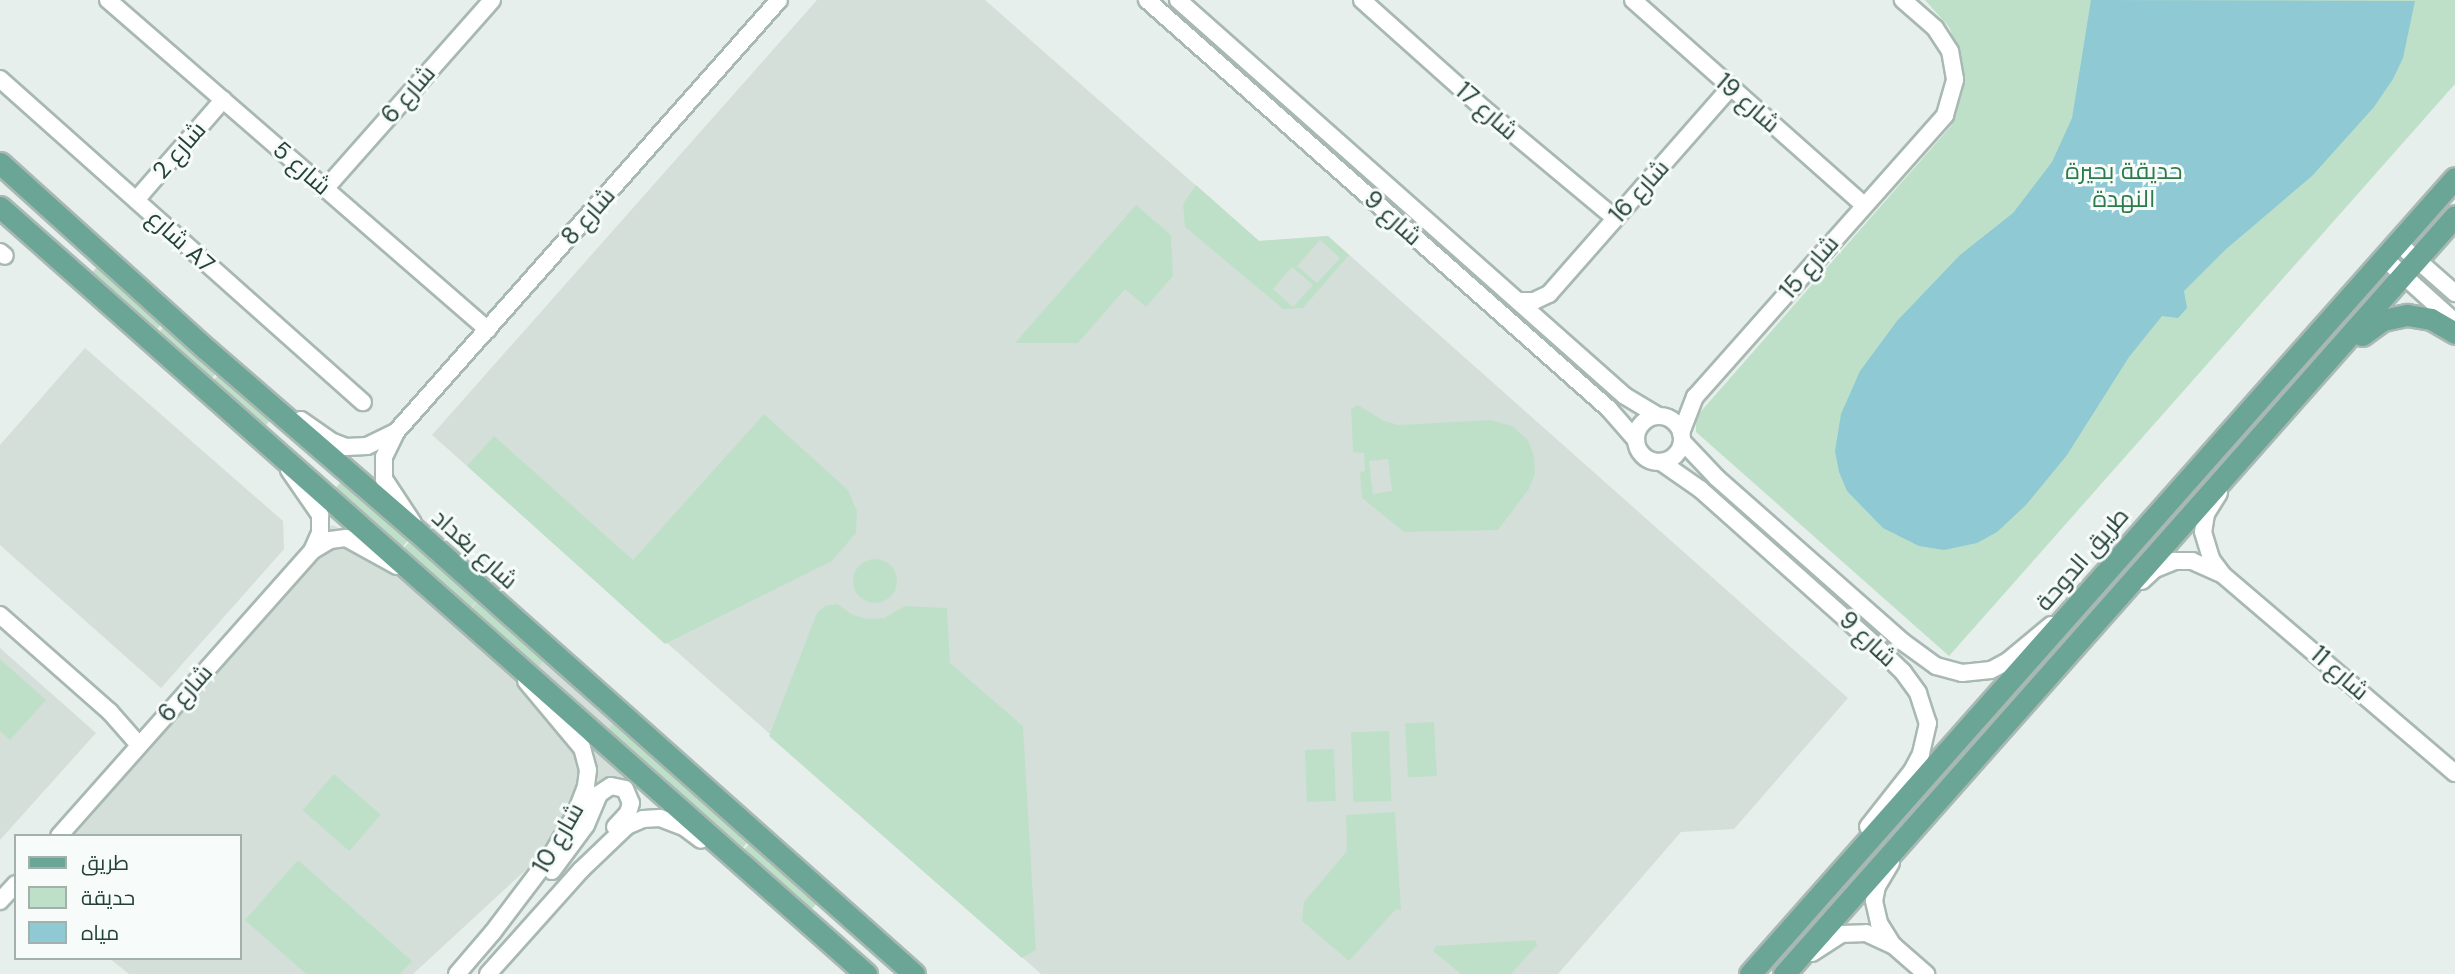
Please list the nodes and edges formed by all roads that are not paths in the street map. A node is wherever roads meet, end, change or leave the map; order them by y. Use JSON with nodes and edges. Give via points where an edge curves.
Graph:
{"nodes":[{"id":1,"x":779,"y":0,"type":"edge"},
{"id":2,"x":1147,"y":0,"type":"edge"},
{"id":3,"x":1178,"y":0,"type":"edge"},
{"id":4,"x":1362,"y":0,"type":"edge"},
{"id":5,"x":1633,"y":0,"type":"edge"},
{"id":6,"x":1903,"y":0,"type":"edge"},
{"id":7,"x":112,"y":2,"type":"edge"},
{"id":8,"x":482,"y":3,"type":"edge"},
{"id":9,"x":0,"y":79,"type":"edge"},
{"id":10,"x":1730,"y":88,"type":"junction"},
{"id":11,"x":223,"y":100,"type":"junction"},
{"id":12,"x":0,"y":163,"type":"edge"},
{"id":13,"x":2455,"y":178,"type":"edge"},
{"id":14,"x":325,"y":189,"type":"junction"},
{"id":15,"x":136,"y":200,"type":"junction"},
{"id":16,"x":1864,"y":205,"type":"junction"},
{"id":17,"x":0,"y":207,"type":"edge"},
{"id":18,"x":2455,"y":216,"type":"edge"},
{"id":19,"x":1615,"y":218,"type":"junction"},
{"id":20,"x":1395,"y":219,"type":"junction"},
{"id":21,"x":2391,"y":250,"type":"junction"},
{"id":22,"x":1467,"y":256,"type":"junction"},
{"id":23,"x":2410,"y":267,"type":"junction"},
{"id":24,"x":2455,"y":293,"type":"edge"},
{"id":25,"x":1549,"y":294,"type":"junction"},
{"id":26,"x":1518,"y":301,"type":"junction"},
{"id":27,"x":2455,"y":322,"type":"edge"},
{"id":28,"x":1544,"y":323,"type":"junction"},
{"id":29,"x":488,"y":330,"type":"junction"},
{"id":30,"x":2455,"y":333,"type":"edge"},
{"id":31,"x":2326,"y":361,"type":"junction"},
{"id":32,"x":247,"y":383,"type":"junction"},
{"id":33,"x":1695,"y":397,"type":"junction"},
{"id":34,"x":363,"y":402,"type":"dead end"},
{"id":35,"x":1662,"y":416,"type":"junction"},
{"id":36,"x":396,"y":432,"type":"junction"},
{"id":37,"x":1681,"y":437,"type":"junction"},
{"id":38,"x":1636,"y":440,"type":"junction"},
{"id":39,"x":285,"y":458,"type":"junction"},
{"id":40,"x":1661,"y":461,"type":"junction"},
{"id":41,"x":2233,"y":467,"type":"junction"},
{"id":42,"x":415,"y":530,"type":"junction"},
{"id":43,"x":312,"y":551,"type":"junction"},
{"id":44,"x":411,"y":570,"type":"junction"},
{"id":45,"x":2223,"y":575,"type":"junction"},
{"id":46,"x":2114,"y":600,"type":"junction"},
{"id":47,"x":0,"y":615,"type":"edge"},
{"id":48,"x":2068,"y":615,"type":"junction"},
{"id":49,"x":512,"y":658,"type":"junction"},
{"id":50,"x":144,"y":740,"type":"junction"},
{"id":51,"x":2455,"y":774,"type":"edge"},
{"id":52,"x":1910,"y":831,"type":"junction"},
{"id":53,"x":61,"y":834,"type":"edge"},
{"id":54,"x":732,"y":854,"type":"junction"},
{"id":55,"x":1846,"y":865,"type":"junction"},
{"id":56,"x":581,"y":870,"type":"junction"},
{"id":57,"x":14,"y":886,"type":"edge"},
{"id":58,"x":0,"y":901,"type":"edge"},
{"id":59,"x":493,"y":933,"type":"junction"},
{"id":60,"x":1894,"y":946,"type":"junction"},
{"id":61,"x":1787,"y":970,"type":"edge"},
{"id":62,"x":457,"y":974,"type":"edge"},
{"id":63,"x":488,"y":974,"type":"edge"},
{"id":64,"x":866,"y":974,"type":"edge"},
{"id":65,"x":914,"y":974,"type":"edge"},
{"id":66,"x":1750,"y":974,"type":"edge"},
{"id":67,"x":1926,"y":974,"type":"edge"}],
"edges":[{"from":1,"to":29,"type":"street","name":"شارع 8"},
{"from":2,"to":20,"type":"street","name":"شارع 9"},
{"from":3,"to":22,"type":"street","name":"شارع 9"},
{"from":4,"to":19,"type":"street","name":"شارع 17"},
{"from":5,"to":10,"type":"street","name":"شارع 19"},
{"from":6,"to":16,"type":"street","name":"شارع 15","via":[[1937,42],[1945,68],[1942,99],[1925,138]]},
{"from":7,"to":11,"type":"street","name":"شارع 5"},
{"from":8,"to":14,"type":"street","name":"شارع 6"},
{"from":9,"to":15,"type":"street","name":"شارع A7"},
{"from":10,"to":16,"type":"street","name":"شارع 19"},
{"from":10,"to":19,"type":"street","name":"شارع 16"},
{"from":11,"to":14,"type":"street","name":"شارع 5"},
{"from":11,"to":15,"type":"street","name":"شارع 2"},
{"from":12,"to":32,"type":"main road","name":"شارع بغداد"},
{"from":13,"to":21,"type":"main road","name":"طريق الدوحة"},
{"from":14,"to":29,"type":"street","name":"شارع 5"},
{"from":15,"to":34,"type":"street","name":"شارع A7"},
{"from":16,"to":33,"type":"street","name":"شارع 15"},
{"from":17,"to":39,"type":"main road"},
{"from":18,"to":23,"type":"main road","name":"طريق الدوحة"},
{"from":19,"to":25,"type":"street","name":"شارع 16"},
{"from":20,"to":22,"type":"street","via":[[1413,222]]},
{"from":20,"to":38,"type":"street","name":"شارع 9","via":[[1609,409]]},
{"from":21,"to":23,"type":"street"},
{"from":21,"to":48,"type":"main road","name":"طريق الدوحة"},
{"from":22,"to":26,"type":"street","name":"شارع 9"},
{"from":23,"to":24,"type":"street"},
{"from":23,"to":27,"type":"street"},
{"from":23,"to":31,"type":"main road","name":"طريق الدوحة"},
{"from":25,"to":26,"type":"street","via":[[1534,301]]},
{"from":25,"to":28,"type":"street"},
{"from":26,"to":28,"type":"street","name":"شارع 9"},
{"from":28,"to":35,"type":"street","name":"شارع 9","via":[[1633,402]]},
{"from":29,"to":36,"type":"street","name":"شارع 8"},
{"from":30,"to":31,"type":"main road","via":[[2423,317],[2391,317]]},
{"from":31,"to":41,"type":"main road","name":"طريق الدوحة"},
{"from":32,"to":36,"type":"street","name":"شارع 8","via":[[340,445],[367,446]]},
{"from":32,"to":42,"type":"main road","name":"شارع بغداد"},
{"from":33,"to":35,"type":"street","name":"شارع 15"},
{"from":33,"to":37,"type":"street","name":"شارع 15"},
{"from":35,"to":37,"type":"street","via":[[1678,426]]},
{"from":35,"to":38,"type":"street","via":[[1639,426]]},
{"from":36,"to":42,"type":"street","name":"شارع 8","via":[[384,457],[384,479]]},
{"from":37,"to":40,"type":"street","via":[[1675,455]]},
{"from":37,"to":48,"type":"street","name":"شارع 9","via":[[1727,487],[1914,652],[1936,666],[1962,673],[1991,670]]},
{"from":38,"to":40,"type":"street","via":[[1641,454]]},
{"from":39,"to":43,"type":"street","name":"شارع 6","via":[[320,516],[320,533]]},
{"from":39,"to":44,"type":"main road"},
{"from":40,"to":55,"type":"street","name":"شارع 9","via":[[1700,489],[1875,645],[1903,672],[1923,702],[1927,734],[1917,763]]},
{"from":41,"to":45,"type":"street","name":"شارع 11","via":[[2206,514],[2203,532],[2211,559]]},
{"from":41,"to":46,"type":"main road","name":"طريق الدوحة"},
{"from":42,"to":65,"type":"main road","name":"شارع بغداد"},
{"from":43,"to":44,"type":"street","name":"شارع 6","via":[[330,540],[346,538],[394,566]]},
{"from":43,"to":50,"type":"street","name":"شارع 6"},
{"from":44,"to":49,"type":"main road"},
{"from":45,"to":46,"type":"street","name":"شارع 11","via":[[2192,561],[2175,561],[2155,569]]},
{"from":45,"to":51,"type":"street","name":"شارع 11"},
{"from":46,"to":52,"type":"main road","name":"طريق الدوحة"},
{"from":47,"to":50,"type":"street"},
{"from":48,"to":55,"type":"main road","name":"طريق الدوحة"},
{"from":49,"to":54,"type":"main road"},
{"from":49,"to":59,"type":"street","name":"شارع 10","via":[[530,688],[578,741],[587,762],[587,778],[579,807],[557,847]]},
{"from":50,"to":53,"type":"street","name":"شارع 6"},
{"from":52,"to":60,"type":"street","via":[[1875,894],[1876,916]]},
{"from":52,"to":61,"type":"main road","name":"طريق الدوحة"},
{"from":54,"to":56,"type":"street","name":"شارع 10","via":[[710,846],[677,823],[652,818],[627,826]]},
{"from":54,"to":64,"type":"main road"},
{"from":55,"to":66,"type":"main road","name":"طريق الدوحة"},
{"from":56,"to":59,"type":"street","via":[[631,808],[631,798],[621,787],[603,790],[564,857]]},
{"from":56,"to":63,"type":"street","name":"شارع 10"},
{"from":57,"to":58,"type":"street"},
{"from":59,"to":62,"type":"street","name":"شارع 10"},
{"from":60,"to":61,"type":"street","via":[[1867,933],[1841,934]]},
{"from":60,"to":67,"type":"street"}]}
